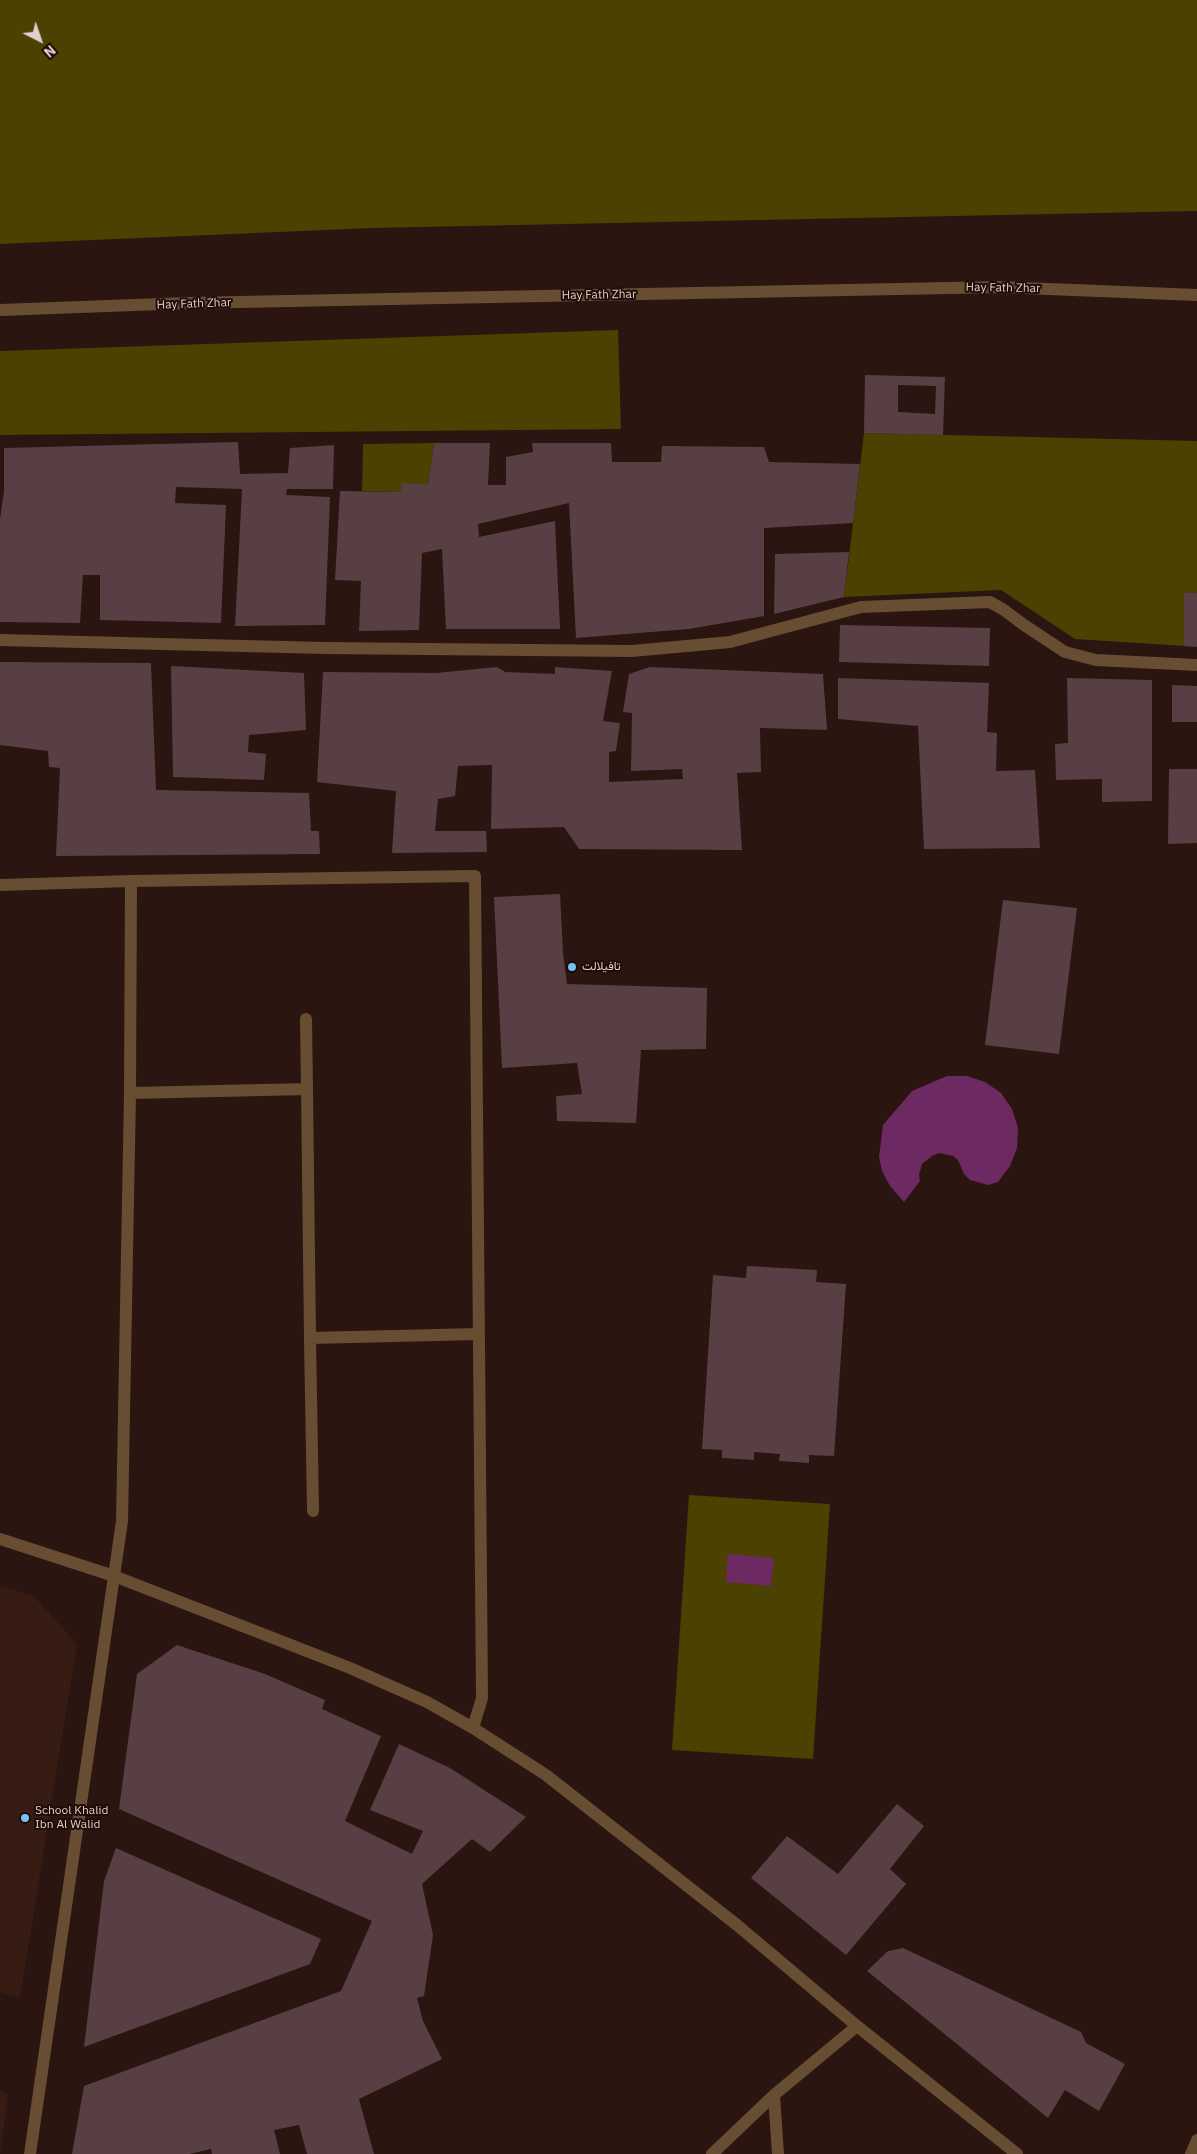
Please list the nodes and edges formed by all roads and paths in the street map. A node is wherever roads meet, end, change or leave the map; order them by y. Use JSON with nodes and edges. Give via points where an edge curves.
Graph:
{"nodes":[{"id":1,"x":1197,"y":295,"type":"edge"},
{"id":2,"x":0,"y":310,"type":"edge"},
{"id":3,"x":0,"y":640,"type":"edge"},
{"id":4,"x":1197,"y":665,"type":"edge"},
{"id":5,"x":131,"y":881,"type":"junction"},
{"id":6,"x":0,"y":885,"type":"edge"},
{"id":7,"x":306,"y":1019,"type":"dead end"},
{"id":8,"x":306,"y":1090,"type":"junction"},
{"id":9,"x":130,"y":1093,"type":"junction"},
{"id":10,"x":479,"y":1334,"type":"junction"},
{"id":11,"x":310,"y":1338,"type":"junction"},
{"id":12,"x":313,"y":1511,"type":"dead end"},
{"id":13,"x":0,"y":1539,"type":"edge"},
{"id":14,"x":114,"y":1576,"type":"junction"},
{"id":15,"x":473,"y":1728,"type":"junction"},
{"id":16,"x":857,"y":2026,"type":"junction"},
{"id":17,"x":774,"y":2096,"type":"junction"},
{"id":18,"x":1197,"y":2140,"type":"edge"},
{"id":19,"x":30,"y":2154,"type":"edge"},
{"id":20,"x":712,"y":2154,"type":"edge"},
{"id":21,"x":778,"y":2154,"type":"edge"},
{"id":22,"x":1017,"y":2154,"type":"edge"},
{"id":23,"x":1190,"y":2154,"type":"edge"}],
"edges":[{"from":1,"to":2,"type":"street","name":"Hay Fath Zhar","via":[[998,287]]},
{"from":3,"to":4,"type":"street","via":[[632,651],[730,642],[861,607],[990,602],[1066,652],[1096,660]]},
{"from":5,"to":6,"type":"street"},
{"from":5,"to":9,"type":"street"},
{"from":5,"to":10,"type":"street","via":[[475,876]]},
{"from":7,"to":8,"type":"street"},
{"from":8,"to":9,"type":"street"},
{"from":8,"to":11,"type":"street"},
{"from":9,"to":14,"type":"street","via":[[122,1521]]},
{"from":10,"to":11,"type":"street"},
{"from":10,"to":15,"type":"street","via":[[482,1698]]},
{"from":11,"to":12,"type":"street"},
{"from":13,"to":14,"type":"street"},
{"from":14,"to":15,"type":"street","via":[[350,1668],[427,1702]]},
{"from":14,"to":19,"type":"street"},
{"from":15,"to":16,"type":"street","via":[[546,1775],[737,1925]]},
{"from":16,"to":17,"type":"street"},
{"from":16,"to":22,"type":"street"},
{"from":17,"to":20,"type":"street"},
{"from":17,"to":21,"type":"street"},
{"from":18,"to":23,"type":"street"}]}
